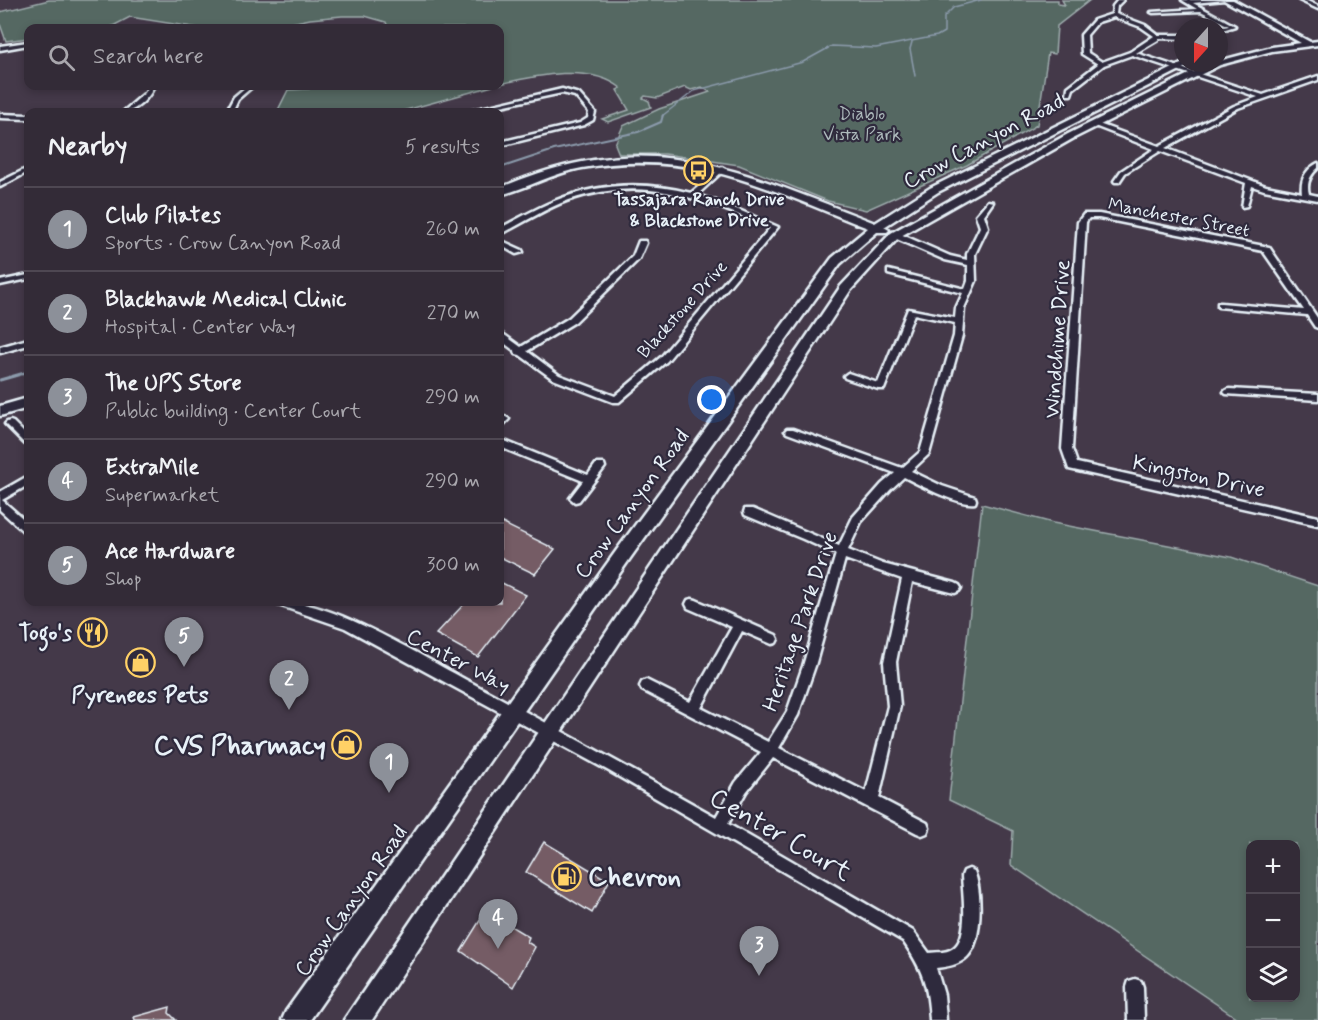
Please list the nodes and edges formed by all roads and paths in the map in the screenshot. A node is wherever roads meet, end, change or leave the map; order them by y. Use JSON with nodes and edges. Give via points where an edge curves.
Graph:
{"nodes":[{"id":1,"x":1121,"y":0,"type":"edge"},
{"id":2,"x":1223,"y":0,"type":"edge"},
{"id":3,"x":1228,"y":0,"type":"edge"},
{"id":4,"x":1242,"y":0,"type":"edge"},
{"id":5,"x":1301,"y":0,"type":"edge"},
{"id":6,"x":1186,"y":1,"type":"edge"},
{"id":7,"x":1318,"y":8,"type":"edge"},
{"id":8,"x":1200,"y":10,"type":"junction"},
{"id":9,"x":1153,"y":12,"type":"dead end"},
{"id":10,"x":1114,"y":15,"type":"junction"},
{"id":11,"x":1216,"y":18,"type":"edge"},
{"id":12,"x":1157,"y":36,"type":"junction"},
{"id":13,"x":1174,"y":37,"type":"edge"},
{"id":14,"x":1297,"y":38,"type":"junction"},
{"id":15,"x":1315,"y":40,"type":"edge"},
{"id":16,"x":24,"y":45,"type":"edge"},
{"id":17,"x":0,"y":48,"type":"edge"},
{"id":18,"x":1228,"y":52,"type":"edge"},
{"id":19,"x":1129,"y":54,"type":"junction"},
{"id":20,"x":1228,"y":60,"type":"edge"},
{"id":21,"x":1102,"y":64,"type":"junction"},
{"id":22,"x":1174,"y":69,"type":"edge"},
{"id":23,"x":1183,"y":72,"type":"junction"},
{"id":24,"x":1318,"y":78,"type":"edge"},
{"id":25,"x":150,"y":90,"type":"edge"},
{"id":26,"x":245,"y":90,"type":"edge"},
{"id":27,"x":1070,"y":94,"type":"dead end"},
{"id":28,"x":1259,"y":99,"type":"junction"},
{"id":29,"x":131,"y":108,"type":"edge"},
{"id":30,"x":231,"y":108,"type":"edge"},
{"id":31,"x":485,"y":108,"type":"edge"},
{"id":32,"x":0,"y":116,"type":"edge"},
{"id":33,"x":24,"y":117,"type":"edge"},
{"id":34,"x":1097,"y":122,"type":"junction"},
{"id":35,"x":504,"y":143,"type":"edge"},
{"id":36,"x":1162,"y":148,"type":"junction"},
{"id":37,"x":1318,"y":165,"type":"edge"},
{"id":38,"x":722,"y":169,"type":"junction"},
{"id":39,"x":24,"y":172,"type":"edge"},
{"id":40,"x":1117,"y":181,"type":"dead end"},
{"id":41,"x":1249,"y":183,"type":"junction"},
{"id":42,"x":0,"y":184,"type":"edge"},
{"id":43,"x":504,"y":190,"type":"edge"},
{"id":44,"x":694,"y":194,"type":"junction"},
{"id":45,"x":1306,"y":196,"type":"junction"},
{"id":46,"x":1318,"y":198,"type":"edge"},
{"id":47,"x":990,"y":202,"type":"dead end"},
{"id":48,"x":1244,"y":206,"type":"dead end"},
{"id":49,"x":1087,"y":216,"type":"joint"},
{"id":50,"x":876,"y":227,"type":"junction"},
{"id":51,"x":504,"y":229,"type":"edge"},
{"id":52,"x":895,"y":235,"type":"junction"},
{"id":53,"x":642,"y":243,"type":"dead end"},
{"id":54,"x":504,"y":244,"type":"edge"},
{"id":55,"x":519,"y":252,"type":"dead end"},
{"id":56,"x":970,"y":263,"type":"junction"},
{"id":57,"x":891,"y":272,"type":"dead end"},
{"id":58,"x":24,"y":278,"type":"edge"},
{"id":59,"x":0,"y":283,"type":"edge"},
{"id":60,"x":965,"y":291,"type":"junction"},
{"id":61,"x":1221,"y":305,"type":"dead end"},
{"id":62,"x":1310,"y":313,"type":"junction"},
{"id":63,"x":959,"y":321,"type":"junction"},
{"id":64,"x":1318,"y":325,"type":"edge"},
{"id":65,"x":504,"y":339,"type":"edge"},
{"id":66,"x":24,"y":343,"type":"edge"},
{"id":67,"x":0,"y":350,"type":"edge"},
{"id":68,"x":519,"y":352,"type":"junction"},
{"id":69,"x":848,"y":376,"type":"dead end"},
{"id":70,"x":1229,"y":392,"type":"dead end"},
{"id":71,"x":1318,"y":398,"type":"edge"},
{"id":72,"x":24,"y":404,"type":"edge"},
{"id":73,"x":0,"y":411,"type":"edge"},
{"id":74,"x":10,"y":424,"type":"dead end"},
{"id":75,"x":790,"y":431,"type":"dead end"},
{"id":76,"x":24,"y":438,"type":"edge"},
{"id":77,"x":504,"y":445,"type":"edge"},
{"id":78,"x":1073,"y":466,"type":"joint"},
{"id":79,"x":600,"y":467,"type":"dead end"},
{"id":80,"x":906,"y":473,"type":"junction"},
{"id":81,"x":590,"y":480,"type":"junction"},
{"id":82,"x":24,"y":482,"type":"edge"},
{"id":83,"x":0,"y":497,"type":"edge"},
{"id":84,"x":575,"y":498,"type":"dead end"},
{"id":85,"x":971,"y":500,"type":"dead end"},
{"id":86,"x":0,"y":504,"type":"edge"},
{"id":87,"x":748,"y":512,"type":"dead end"},
{"id":88,"x":1318,"y":521,"type":"edge"},
{"id":89,"x":24,"y":525,"type":"edge"},
{"id":90,"x":842,"y":552,"type":"junction"},
{"id":91,"x":908,"y":576,"type":"junction"},
{"id":92,"x":955,"y":588,"type":"dead end"},
{"id":93,"x":692,"y":604,"type":"dead end"},
{"id":94,"x":306,"y":606,"type":"edge"},
{"id":95,"x":739,"y":626,"type":"junction"},
{"id":96,"x":772,"y":639,"type":"dead end"},
{"id":97,"x":646,"y":686,"type":"dead end"},
{"id":98,"x":693,"y":710,"type":"junction"},
{"id":99,"x":512,"y":712,"type":"junction"},
{"id":100,"x":548,"y":732,"type":"junction"},
{"id":101,"x":770,"y":751,"type":"junction"},
{"id":102,"x":871,"y":802,"type":"junction"},
{"id":103,"x":718,"y":827,"type":"junction"},
{"id":104,"x":922,"y":828,"type":"dead end"},
{"id":105,"x":969,"y":876,"type":"dead end"},
{"id":106,"x":927,"y":962,"type":"junction"},
{"id":107,"x":1135,"y":987,"type":"dead end"},
{"id":108,"x":295,"y":1020,"type":"edge"},
{"id":109,"x":357,"y":1020,"type":"edge"},
{"id":110,"x":938,"y":1020,"type":"edge"},
{"id":111,"x":1136,"y":1020,"type":"edge"}],
"edges":[{"from":1,"to":10,"type":"street"},
{"from":2,"to":6,"type":"street"},
{"from":3,"to":14,"type":"main road"},
{"from":4,"to":15,"type":"main road"},
{"from":5,"to":7,"type":"street"},
{"from":6,"to":8,"type":"street"},
{"from":8,"to":9,"type":"street"},
{"from":8,"to":11,"type":"street"},
{"from":10,"to":12,"type":"street"},
{"from":10,"to":21,"type":"street","via":[[1096,21],[1084,35],[1085,54]]},
{"from":12,"to":13,"type":"street"},
{"from":12,"to":19,"type":"street","via":[[1151,44]]},
{"from":14,"to":15,"type":"main road"},
{"from":14,"to":18,"type":"main road"},
{"from":15,"to":20,"type":"main road","name":"Crow Canyon Road"},
{"from":16,"to":17,"type":"street"},
{"from":19,"to":21,"type":"street"},
{"from":19,"to":22,"type":"street"},
{"from":21,"to":27,"type":"street","via":[[1070,88]]},
{"from":23,"to":28,"type":"street"},
{"from":23,"to":34,"type":"main road","name":"Crow Canyon Road"},
{"from":23,"to":50,"type":"main road","name":"Crow Canyon Road","via":[[944,185]]},
{"from":24,"to":28,"type":"street"},
{"from":25,"to":29,"type":"street"},
{"from":26,"to":30,"type":"street"},
{"from":28,"to":36,"type":"street","via":[[1236,107]]},
{"from":31,"to":35,"type":"street","via":[[562,91],[577,95],[592,112],[591,119],[582,124]]},
{"from":32,"to":33,"type":"street"},
{"from":34,"to":36,"type":"street"},
{"from":34,"to":52,"type":"main road","name":"Crow Canyon Road"},
{"from":36,"to":40,"type":"street","via":[[1123,172]]},
{"from":36,"to":41,"type":"street"},
{"from":37,"to":45,"type":"street","via":[[1305,183]]},
{"from":38,"to":43,"type":"main road","via":[[678,161],[621,159],[559,169]]},
{"from":38,"to":44,"type":"street"},
{"from":38,"to":50,"type":"main road"},
{"from":39,"to":42,"type":"street"},
{"from":41,"to":45,"type":"street"},
{"from":41,"to":48,"type":"street"},
{"from":44,"to":51,"type":"street","name":"Blackstone Drive","via":[[660,188],[598,190],[565,199]]},
{"from":44,"to":68,"type":"street","name":"Blackstone Drive","via":[[774,227],[664,359],[616,400],[556,377]]},
{"from":45,"to":46,"type":"street"},
{"from":47,"to":56,"type":"street","name":"Heritage Park Drive","via":[[980,215],[984,227]]},
{"from":49,"to":62,"type":"street","name":"Manchester Street","via":[[1266,249]]},
{"from":49,"to":78,"type":"street","name":"Windchime Drive","via":[[1082,222],[1067,449]]},
{"from":50,"to":52,"type":"main road"},
{"from":50,"to":99,"type":"main road","name":"Crow Canyon Road","via":[[836,261],[819,282]]},
{"from":52,"to":56,"type":"street","via":[[948,258]]},
{"from":52,"to":100,"type":"main road","name":"Crow Canyon Road","via":[[845,289]]},
{"from":53,"to":68,"type":"street","via":[[636,257],[572,320]]},
{"from":54,"to":55,"type":"street"},
{"from":56,"to":60,"type":"street","name":"Heritage Park Drive","via":[[974,272]]},
{"from":57,"to":60,"type":"street"},
{"from":58,"to":59,"type":"street"},
{"from":60,"to":63,"type":"street","name":"Heritage Park Drive"},
{"from":61,"to":62,"type":"street"},
{"from":62,"to":64,"type":"street"},
{"from":63,"to":69,"type":"street","via":[[911,310],[881,387]]},
{"from":63,"to":80,"type":"street","name":"Heritage Park Drive","via":[[924,454]]},
{"from":65,"to":68,"type":"street","name":"Blackstone Drive"},
{"from":66,"to":67,"type":"street"},
{"from":70,"to":71,"type":"street"},
{"from":72,"to":73,"type":"main road"},
{"from":74,"to":76,"type":"street"},
{"from":75,"to":80,"type":"street"},
{"from":77,"to":81,"type":"street"},
{"from":78,"to":88,"type":"street","name":"Kingston Drive"},
{"from":79,"to":81,"type":"street"},
{"from":80,"to":85,"type":"street"},
{"from":80,"to":90,"type":"street","name":"Heritage Park Drive","via":[[886,487],[856,520]]},
{"from":81,"to":84,"type":"street"},
{"from":82,"to":83,"type":"street"},
{"from":86,"to":89,"type":"street"},
{"from":87,"to":90,"type":"street"},
{"from":90,"to":91,"type":"street"},
{"from":90,"to":101,"type":"street","name":"Heritage Park Drive","via":[[792,715]]},
{"from":91,"to":92,"type":"street"},
{"from":91,"to":102,"type":"street","via":[[890,662],[894,706]]},
{"from":93,"to":95,"type":"street"},
{"from":94,"to":99,"type":"street","name":"Center Way","via":[[349,624]]},
{"from":95,"to":96,"type":"street"},
{"from":95,"to":98,"type":"street"},
{"from":97,"to":98,"type":"street"},
{"from":98,"to":101,"type":"street"},
{"from":99,"to":100,"type":"street","name":"Center Way"},
{"from":99,"to":108,"type":"main road","name":"Crow Canyon Road"},
{"from":100,"to":103,"type":"street","name":"Center Court"},
{"from":100,"to":109,"type":"main road","name":"Crow Canyon Road"},
{"from":101,"to":102,"type":"street"},
{"from":101,"to":103,"type":"street","name":"Heritage Park Drive","via":[[741,787]]},
{"from":102,"to":104,"type":"street"},
{"from":103,"to":106,"type":"street","name":"Center Court","via":[[908,936]]},
{"from":105,"to":106,"type":"street","via":[[973,907],[968,939],[961,953]]},
{"from":106,"to":110,"type":"street","name":"Center Court","via":[[936,988]]},
{"from":107,"to":111,"type":"street"}]}
